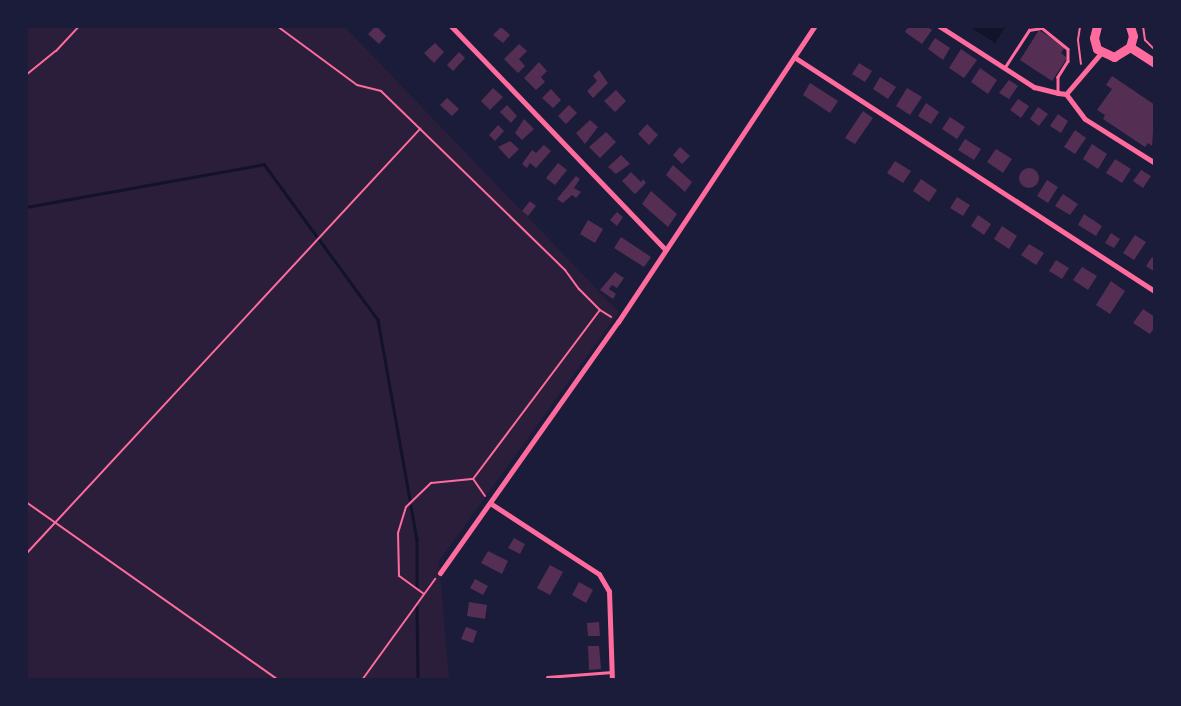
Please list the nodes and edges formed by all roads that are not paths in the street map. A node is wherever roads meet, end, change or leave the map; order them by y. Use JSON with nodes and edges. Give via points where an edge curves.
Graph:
{"nodes":[{"id":1,"x":451,"y":26,"type":"edge"},
{"id":2,"x":815,"y":26,"type":"edge"},
{"id":3,"x":939,"y":26,"type":"edge"},
{"id":4,"x":1096,"y":26,"type":"edge"},
{"id":5,"x":1130,"y":26,"type":"edge"},
{"id":6,"x":1130,"y":47,"type":"junction"},
{"id":7,"x":1101,"y":53,"type":"junction"},
{"id":8,"x":794,"y":57,"type":"junction"},
{"id":9,"x":1155,"y":63,"type":"edge"},
{"id":10,"x":1004,"y":70,"type":"junction"},
{"id":11,"x":1058,"y":93,"type":"junction"},
{"id":12,"x":1066,"y":94,"type":"junction"},
{"id":13,"x":1155,"y":163,"type":"edge"},
{"id":14,"x":666,"y":250,"type":"junction"},
{"id":15,"x":1155,"y":291,"type":"edge"},
{"id":16,"x":491,"y":503,"type":"junction"},
{"id":17,"x":440,"y":573,"type":"road end"},
{"id":18,"x":612,"y":672,"type":"junction"},
{"id":19,"x":547,"y":677,"type":"dead end"},
{"id":20,"x":612,"y":680,"type":"edge"}],
"edges":[{"from":1,"to":14,"type":"street"},
{"from":2,"to":8,"type":"street"},
{"from":3,"to":10,"type":"street"},
{"from":4,"to":7,"type":"main road","via":[[1095,43]]},
{"from":5,"to":6,"type":"main road"},
{"from":6,"to":7,"type":"main road","via":[[1120,56]]},
{"from":6,"to":9,"type":"main road"},
{"from":7,"to":12,"type":"street"},
{"from":8,"to":14,"type":"street"},
{"from":8,"to":15,"type":"street"},
{"from":10,"to":11,"type":"street","via":[[1034,88]]},
{"from":10,"to":11,"type":"lane","via":[[1029,30],[1042,28],[1068,49],[1068,61],[1058,77]]},
{"from":11,"to":12,"type":"street"},
{"from":12,"to":13,"type":"street","via":[[1084,118]]},
{"from":14,"to":16,"type":"street"},
{"from":16,"to":17,"type":"street"},
{"from":16,"to":18,"type":"street","via":[[599,574],[609,591]]},
{"from":18,"to":19,"type":"lane"},
{"from":18,"to":20,"type":"street"}]}
